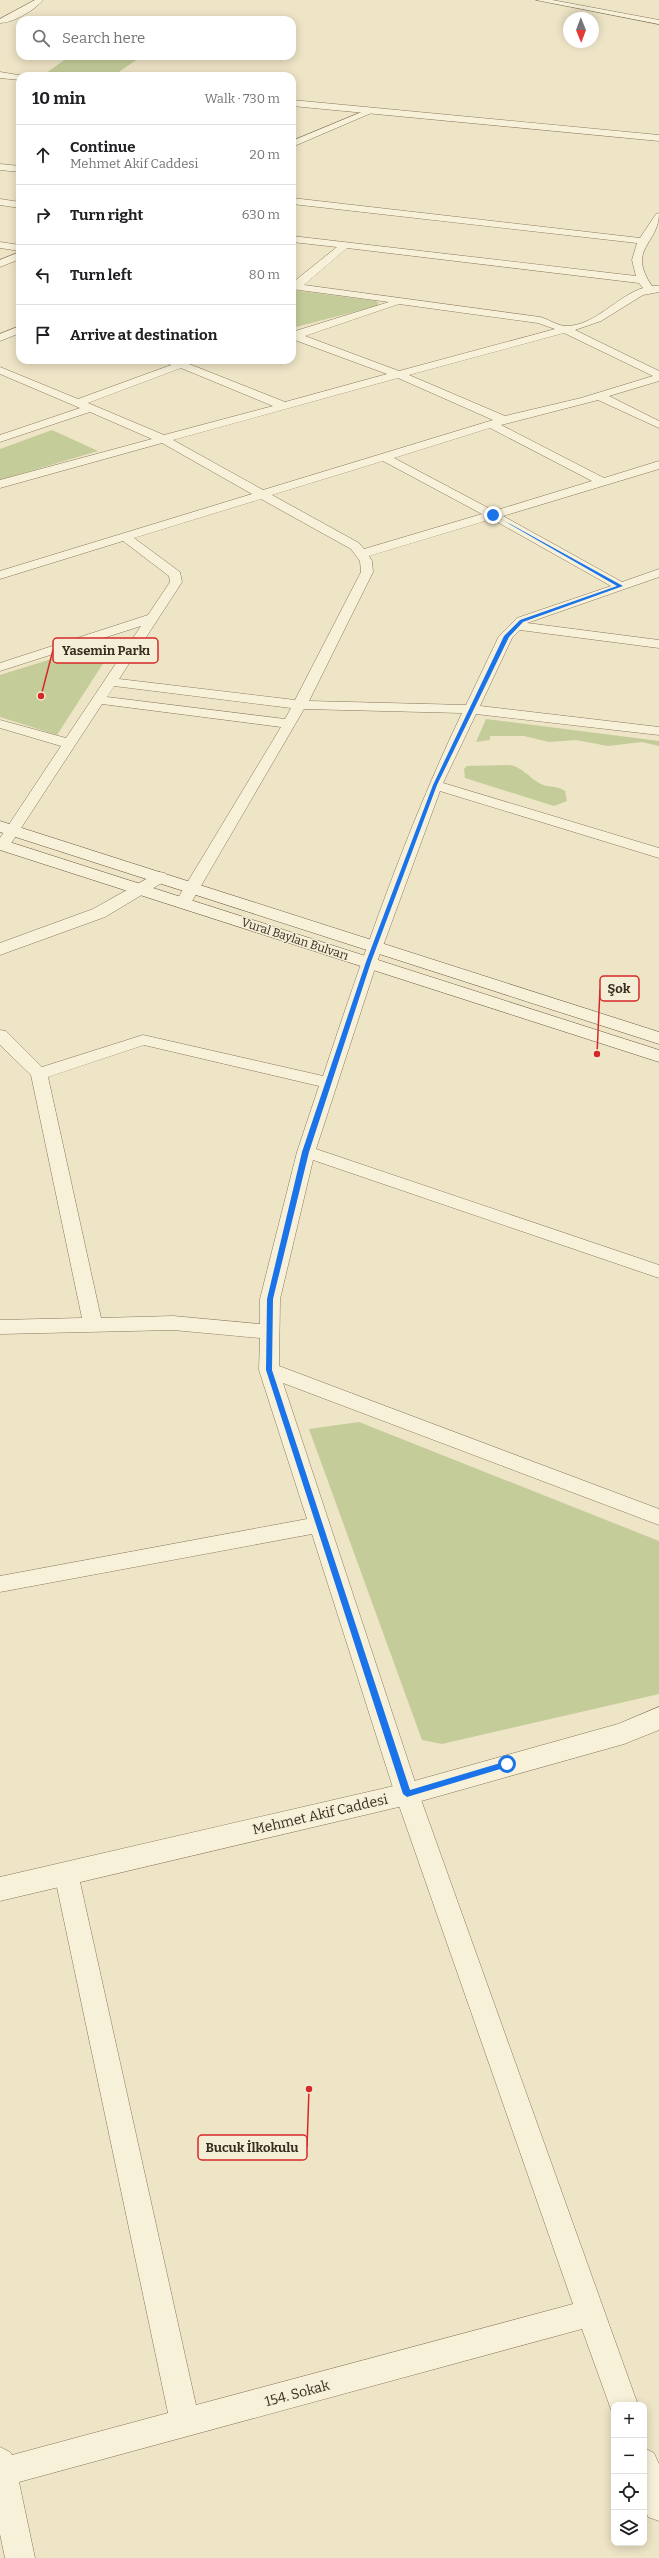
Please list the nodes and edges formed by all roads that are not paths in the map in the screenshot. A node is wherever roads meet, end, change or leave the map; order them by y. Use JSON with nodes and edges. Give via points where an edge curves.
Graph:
{"nodes":[{"id":1,"x":39,"y":0,"type":"edge"},
{"id":2,"x":540,"y":0,"type":"edge"},
{"id":3,"x":570,"y":0,"type":"edge"},
{"id":4,"x":560,"y":4,"type":"junction"},
{"id":5,"x":0,"y":21,"type":"edge"},
{"id":6,"x":659,"y":22,"type":"edge"},
{"id":7,"x":0,"y":75,"type":"edge"},
{"id":8,"x":16,"y":77,"type":"edge"},
{"id":9,"x":296,"y":104,"type":"edge"},
{"id":10,"x":372,"y":111,"type":"junction"},
{"id":11,"x":659,"y":138,"type":"edge"},
{"id":12,"x":296,"y":142,"type":"edge"},
{"id":13,"x":0,"y":167,"type":"edge"},
{"id":14,"x":16,"y":169,"type":"edge"},
{"id":15,"x":296,"y":201,"type":"edge"},
{"id":16,"x":0,"y":202,"type":"edge"},
{"id":17,"x":16,"y":204,"type":"edge"},
{"id":18,"x":659,"y":216,"type":"edge"},
{"id":19,"x":296,"y":240,"type":"edge"},
{"id":20,"x":644,"y":241,"type":"junction"},
{"id":21,"x":0,"y":245,"type":"edge"},
{"id":22,"x":344,"y":246,"type":"junction"},
{"id":23,"x":16,"y":247,"type":"edge"},
{"id":24,"x":16,"y":258,"type":"edge"},
{"id":25,"x":0,"y":264,"type":"edge"},
{"id":26,"x":296,"y":284,"type":"edge"},
{"id":27,"x":296,"y":286,"type":"edge"},
{"id":28,"x":650,"y":286,"type":"edge"},
{"id":29,"x":659,"y":299,"type":"edge"},
{"id":30,"x":399,"y":302,"type":"junction"},
{"id":31,"x":564,"y":329,"type":"junction"},
{"id":32,"x":16,"y":331,"type":"edge"},
{"id":33,"x":296,"y":335,"type":"edge"},
{"id":34,"x":296,"y":337,"type":"edge"},
{"id":35,"x":0,"y":338,"type":"edge"},
{"id":36,"x":180,"y":365,"type":"joint"},
{"id":37,"x":0,"y":370,"type":"edge"},
{"id":38,"x":399,"y":375,"type":"junction"},
{"id":39,"x":659,"y":376,"type":"edge"},
{"id":40,"x":647,"y":381,"type":"junction"},
{"id":41,"x":659,"y":382,"type":"edge"},
{"id":42,"x":599,"y":396,"type":"junction"},
{"id":43,"x":78,"y":403,"type":"junction"},
{"id":44,"x":284,"y":406,"type":"junction"},
{"id":45,"x":91,"y":408,"type":"junction"},
{"id":46,"x":504,"y":420,"type":"junction"},
{"id":47,"x":491,"y":424,"type":"junction"},
{"id":48,"x":659,"y":425,"type":"edge"},
{"id":49,"x":161,"y":438,"type":"junction"},
{"id":50,"x":0,"y":440,"type":"edge"},
{"id":51,"x":384,"y":457,"type":"junction"},
{"id":52,"x":659,"y":465,"type":"edge"},
{"id":53,"x":602,"y":482,"type":"junction"},
{"id":54,"x":0,"y":484,"type":"edge"},
{"id":55,"x":260,"y":494,"type":"junction"},
{"id":56,"x":493,"y":515,"type":"junction"},
{"id":57,"x":125,"y":537,"type":"junction"},
{"id":58,"x":361,"y":554,"type":"junction"},
{"id":59,"x":659,"y":573,"type":"edge"},
{"id":60,"x":0,"y":575,"type":"edge"},
{"id":61,"x":621,"y":586,"type":"junction"},
{"id":62,"x":151,"y":618,"type":"junction"},
{"id":63,"x":516,"y":626,"type":"junction"},
{"id":64,"x":659,"y":644,"type":"edge"},
{"id":65,"x":0,"y":667,"type":"edge"},
{"id":66,"x":113,"y":682,"type":"junction"},
{"id":67,"x":100,"y":700,"type":"junction"},
{"id":68,"x":300,"y":705,"type":"junction"},
{"id":69,"x":470,"y":709,"type":"junction"},
{"id":70,"x":0,"y":724,"type":"edge"},
{"id":71,"x":290,"y":724,"type":"junction"},
{"id":72,"x":659,"y":731,"type":"edge"},
{"id":73,"x":71,"y":744,"type":"junction"},
{"id":74,"x":435,"y":785,"type":"junction"},
{"id":75,"x":4,"y":837,"type":"edge"},
{"id":76,"x":659,"y":853,"type":"edge"},
{"id":77,"x":159,"y":877,"type":"junction"},
{"id":78,"x":192,"y":887,"type":"junction"},
{"id":79,"x":141,"y":889,"type":"junction"},
{"id":80,"x":183,"y":903,"type":"junction"},
{"id":81,"x":0,"y":949,"type":"edge"},
{"id":82,"x":371,"y":955,"type":"junction"},
{"id":83,"x":0,"y":1035,"type":"edge"},
{"id":84,"x":659,"y":1038,"type":"edge"},
{"id":85,"x":659,"y":1056,"type":"edge"},
{"id":86,"x":39,"y":1074,"type":"junction"},
{"id":87,"x":330,"y":1083,"type":"junction"},
{"id":88,"x":306,"y":1152,"type":"junction"},
{"id":89,"x":659,"y":1272,"type":"edge"},
{"id":90,"x":93,"y":1324,"type":"junction"},
{"id":91,"x":0,"y":1327,"type":"edge"},
{"id":92,"x":271,"y":1332,"type":"junction"},
{"id":93,"x":269,"y":1370,"type":"junction"},
{"id":94,"x":659,"y":1517,"type":"edge"},
{"id":95,"x":318,"y":1525,"type":"junction"},
{"id":96,"x":0,"y":1584,"type":"edge"},
{"id":97,"x":659,"y":1718,"type":"edge"},
{"id":98,"x":407,"y":1794,"type":"junction"},
{"id":99,"x":66,"y":1873,"type":"junction"},
{"id":100,"x":0,"y":1889,"type":"edge"},
{"id":101,"x":591,"y":2313,"type":"junction"},
{"id":102,"x":623,"y":2402,"type":"edge"},
{"id":103,"x":185,"y":2423,"type":"junction"},
{"id":104,"x":1,"y":2467,"type":"edge"},
{"id":105,"x":647,"y":2472,"type":"edge"},
{"id":106,"x":659,"y":2506,"type":"edge"},
{"id":107,"x":20,"y":2558,"type":"edge"}],
"edges":[{"from":1,"to":5,"type":"street","via":[[35,5],[4,22]]},
{"from":2,"to":4,"type":"street"},
{"from":3,"to":4,"type":"street"},
{"from":4,"to":6,"type":"street"},
{"from":7,"to":8,"type":"main road"},
{"from":9,"to":10,"type":"main road"},
{"from":10,"to":11,"type":"main road"},
{"from":10,"to":12,"type":"street"},
{"from":13,"to":14,"type":"street"},
{"from":15,"to":20,"type":"street"},
{"from":16,"to":17,"type":"street"},
{"from":18,"to":20,"type":"street"},
{"from":19,"to":22,"type":"street"},
{"from":20,"to":28,"type":"street","via":[[635,261],[637,273]]},
{"from":21,"to":23,"type":"street"},
{"from":22,"to":26,"type":"street"},
{"from":22,"to":28,"type":"street"},
{"from":24,"to":25,"type":"street"},
{"from":27,"to":30,"type":"street"},
{"from":28,"to":29,"type":"street"},
{"from":28,"to":31,"type":"street","via":[[630,295],[596,320]]},
{"from":30,"to":31,"type":"street","via":[[540,320]]},
{"from":30,"to":33,"type":"street"},
{"from":31,"to":38,"type":"street"},
{"from":31,"to":39,"type":"street"},
{"from":32,"to":35,"type":"street"},
{"from":34,"to":38,"type":"street"},
{"from":36,"to":43,"type":"street"},
{"from":36,"to":44,"type":"street"},
{"from":37,"to":43,"type":"street"},
{"from":38,"to":44,"type":"street"},
{"from":38,"to":46,"type":"street"},
{"from":39,"to":40,"type":"street"},
{"from":40,"to":41,"type":"street"},
{"from":40,"to":42,"type":"street"},
{"from":42,"to":46,"type":"street"},
{"from":42,"to":48,"type":"street"},
{"from":43,"to":45,"type":"street"},
{"from":44,"to":49,"type":"street"},
{"from":45,"to":49,"type":"street"},
{"from":45,"to":50,"type":"street"},
{"from":46,"to":47,"type":"street"},
{"from":47,"to":51,"type":"street"},
{"from":47,"to":53,"type":"street"},
{"from":49,"to":54,"type":"street"},
{"from":49,"to":55,"type":"street"},
{"from":51,"to":55,"type":"street"},
{"from":51,"to":56,"type":"street"},
{"from":52,"to":53,"type":"street"},
{"from":53,"to":56,"type":"street"},
{"from":55,"to":57,"type":"street"},
{"from":55,"to":58,"type":"street","via":[[355,546]]},
{"from":56,"to":58,"type":"street"},
{"from":56,"to":61,"type":"street"},
{"from":57,"to":60,"type":"street"},
{"from":57,"to":62,"type":"street","via":[[175,575],[176,582]]},
{"from":58,"to":68,"type":"street","via":[[366,560],[367,572]]},
{"from":59,"to":61,"type":"street"},
{"from":61,"to":63,"type":"street","via":[[522,621]]},
{"from":62,"to":65,"type":"street"},
{"from":62,"to":66,"type":"street"},
{"from":63,"to":64,"type":"street"},
{"from":63,"to":69,"type":"street","via":[[506,636]]},
{"from":66,"to":67,"type":"street"},
{"from":66,"to":68,"type":"street"},
{"from":67,"to":71,"type":"street"},
{"from":67,"to":73,"type":"street"},
{"from":68,"to":69,"type":"street"},
{"from":68,"to":71,"type":"street"},
{"from":69,"to":72,"type":"street"},
{"from":69,"to":74,"type":"street"},
{"from":70,"to":73,"type":"street"},
{"from":71,"to":78,"type":"street"},
{"from":73,"to":75,"type":"street"},
{"from":74,"to":76,"type":"street"},
{"from":74,"to":82,"type":"street"},
{"from":75,"to":77,"type":"main road","name":"Vural Baylan Bulvarı"},
{"from":75,"to":79,"type":"main road","name":"Vural Baylan Bulvarı"},
{"from":77,"to":78,"type":"main road","name":"Vural Baylan Bulvarı"},
{"from":77,"to":79,"type":"main road"},
{"from":78,"to":80,"type":"street"},
{"from":78,"to":82,"type":"main road","name":"Vural Baylan Bulvarı"},
{"from":79,"to":80,"type":"main road","name":"Vural Baylan Bulvarı"},
{"from":79,"to":81,"type":"main road","via":[[99,914]]},
{"from":80,"to":82,"type":"main road","name":"Vural Baylan Bulvarı"},
{"from":82,"to":84,"type":"main road","name":"Vural Baylan Bulvarı"},
{"from":82,"to":85,"type":"main road","name":"Vural Baylan Bulvarı"},
{"from":82,"to":87,"type":"street"},
{"from":83,"to":86,"type":"street"},
{"from":86,"to":87,"type":"street","via":[[142,1040]]},
{"from":86,"to":90,"type":"street"},
{"from":87,"to":88,"type":"street"},
{"from":88,"to":89,"type":"street"},
{"from":88,"to":92,"type":"street","via":[[270,1299]]},
{"from":90,"to":91,"type":"street"},
{"from":90,"to":92,"type":"street","via":[[173,1323]]},
{"from":92,"to":93,"type":"street"},
{"from":93,"to":94,"type":"street"},
{"from":93,"to":95,"type":"street"},
{"from":95,"to":96,"type":"street"},
{"from":95,"to":98,"type":"street"},
{"from":97,"to":98,"type":"main road","name":"Mehmet Akif Caddesi","via":[[624,1733]]},
{"from":98,"to":99,"type":"main road","name":"Mehmet Akif Caddesi"},
{"from":98,"to":101,"type":"street"},
{"from":99,"to":100,"type":"main road","name":"Mehmet Akif Caddesi"},
{"from":99,"to":103,"type":"street"},
{"from":101,"to":102,"type":"street"},
{"from":101,"to":103,"type":"street","name":"154. Sokak"},
{"from":103,"to":104,"type":"street","name":"154. Sokak"},
{"from":104,"to":107,"type":"street"},
{"from":105,"to":106,"type":"street"}]}
